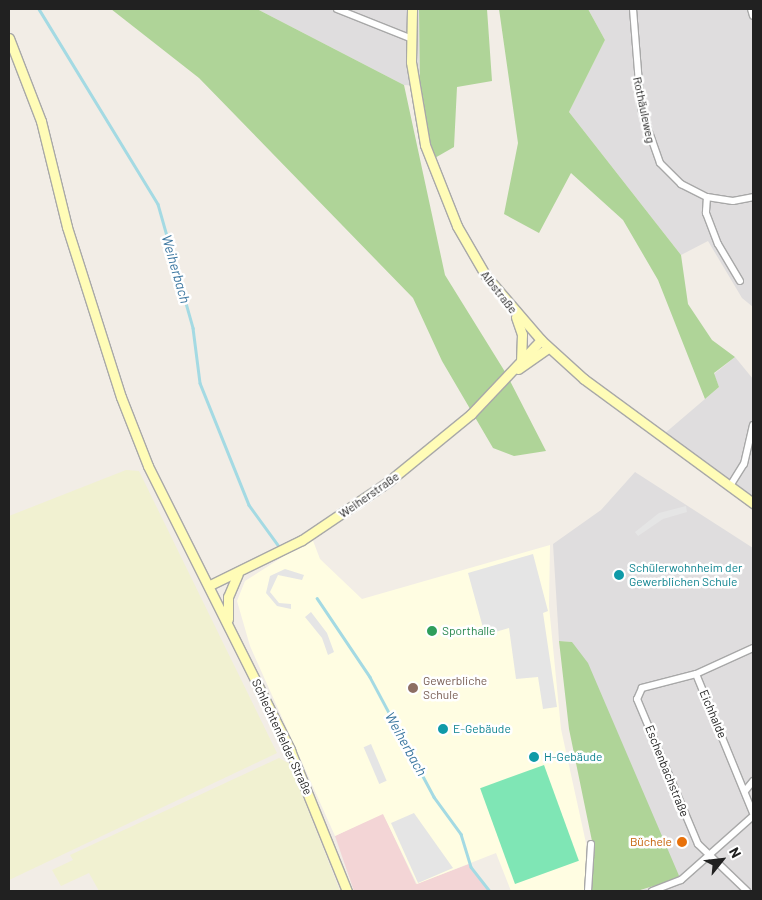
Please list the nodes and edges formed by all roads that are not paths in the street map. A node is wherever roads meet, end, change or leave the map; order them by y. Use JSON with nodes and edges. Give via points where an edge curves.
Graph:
{"nodes":[{"id":1,"x":337,"y":9,"type":"edge"},
{"id":2,"x":412,"y":9,"type":"edge"},
{"id":3,"x":633,"y":9,"type":"edge"},
{"id":4,"x":751,"y":9,"type":"edge"},
{"id":5,"x":753,"y":16,"type":"edge"},
{"id":6,"x":9,"y":38,"type":"edge"},
{"id":7,"x":410,"y":38,"type":"junction"},
{"id":8,"x":707,"y":197,"type":"junction"},
{"id":9,"x":753,"y":197,"type":"edge"},
{"id":10,"x":740,"y":281,"type":"dead end"},
{"id":11,"x":512,"y":310,"type":"junction"},
{"id":12,"x":541,"y":340,"type":"junction"},
{"id":13,"x":548,"y":348,"type":"junction"},
{"id":14,"x":521,"y":361,"type":"junction"},
{"id":15,"x":508,"y":375,"type":"junction"},
{"id":16,"x":752,"y":425,"type":"edge"},
{"id":17,"x":730,"y":486,"type":"junction"},
{"id":18,"x":753,"y":503,"type":"edge"},
{"id":19,"x":238,"y":574,"type":"junction"},
{"id":20,"x":210,"y":585,"type":"junction"},
{"id":21,"x":229,"y":626,"type":"junction"},
{"id":22,"x":753,"y":648,"type":"edge"},
{"id":23,"x":696,"y":674,"type":"junction"},
{"id":24,"x":753,"y":780,"type":"edge"},
{"id":25,"x":745,"y":791,"type":"junction"},
{"id":26,"x":753,"y":814,"type":"edge"},
{"id":27,"x":591,"y":844,"type":"dead end"},
{"id":28,"x":708,"y":857,"type":"junction"},
{"id":29,"x":347,"y":891,"type":"edge"},
{"id":30,"x":588,"y":891,"type":"edge"},
{"id":31,"x":654,"y":891,"type":"edge"},
{"id":32,"x":747,"y":891,"type":"edge"}],
"edges":[{"from":1,"to":7,"type":"street"},
{"from":2,"to":7,"type":"street","name":"Albstraße"},
{"from":3,"to":8,"type":"street","name":"Rothäuleweg","via":[[637,83],[652,150],[681,184]]},
{"from":4,"to":5,"type":"street"},
{"from":6,"to":20,"type":"street","name":"Schlechtenfelder Straße","via":[[41,121],[67,227],[121,397],[148,466]]},
{"from":7,"to":11,"type":"street","name":"Albstraße","via":[[422,131],[433,169],[474,257]]},
{"from":8,"to":9,"type":"street","name":"Rothäuleweg","via":[[733,201]]},
{"from":8,"to":10,"type":"street","via":[[706,213],[718,244]]},
{"from":11,"to":12,"type":"street","name":"Albstraße"},
{"from":11,"to":14,"type":"street","via":[[522,334]]},
{"from":12,"to":13,"type":"street","name":"Albstraße"},
{"from":12,"to":14,"type":"street","name":"Weiherstraße"},
{"from":13,"to":15,"type":"street","name":"Weiherstraße"},
{"from":13,"to":17,"type":"street","name":"Albstraße"},
{"from":14,"to":15,"type":"street","name":"Weiherstraße"},
{"from":15,"to":19,"type":"street","name":"Weiherstraße","via":[[471,414],[388,482],[302,540]]},
{"from":16,"to":17,"type":"street","via":[[744,464]]},
{"from":17,"to":18,"type":"street","name":"Albstraße"},
{"from":19,"to":20,"type":"street","name":"Weiherstraße"},
{"from":19,"to":21,"type":"street","via":[[228,597]]},
{"from":20,"to":21,"type":"street","name":"Schlechtenfelder Straße"},
{"from":21,"to":29,"type":"street","name":"Schlechtenfelder Straße","via":[[290,750]]},
{"from":22,"to":23,"type":"street","name":"Eichhalde"},
{"from":23,"to":25,"type":"street","name":"Eichhalde"},
{"from":23,"to":28,"type":"street","name":"Eschenbachstraße","via":[[686,673],[636,694],[689,824]]},
{"from":24,"to":25,"type":"street"},
{"from":25,"to":26,"type":"street","name":"Eichhalde"},
{"from":26,"to":28,"type":"street"},
{"from":27,"to":30,"type":"street"},
{"from":28,"to":31,"type":"street","via":[[681,880]]},
{"from":28,"to":32,"type":"street","name":"Eschenbachstraße"}]}
